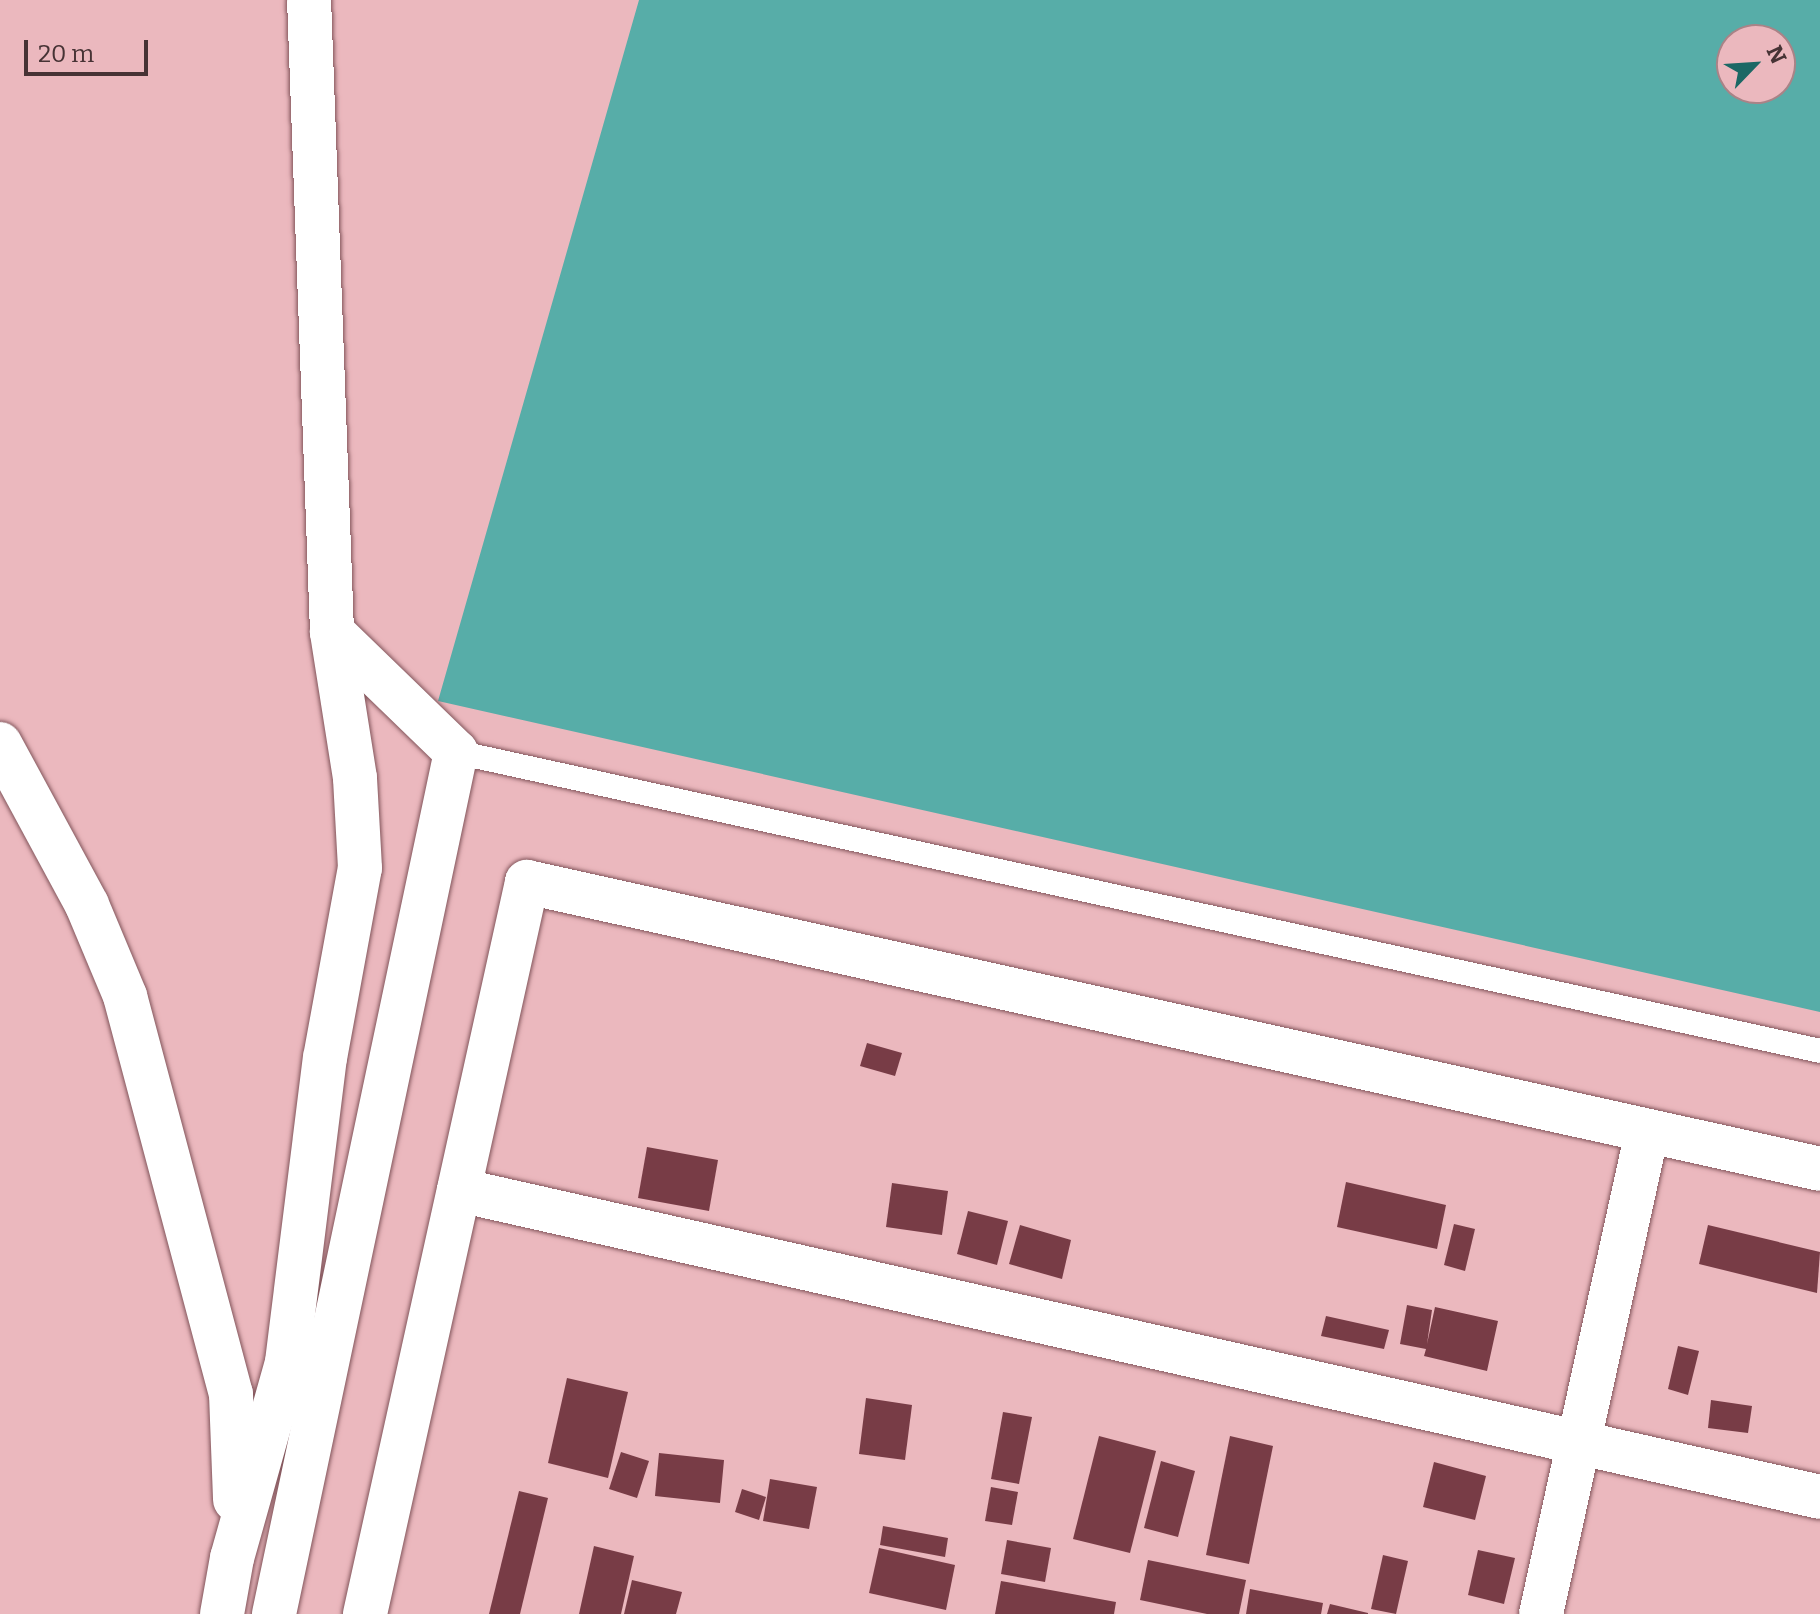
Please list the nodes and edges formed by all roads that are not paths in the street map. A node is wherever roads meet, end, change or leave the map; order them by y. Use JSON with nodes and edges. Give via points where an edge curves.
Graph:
{"nodes":[{"id":1,"x":309,"y":0,"type":"edge"},
{"id":2,"x":332,"y":632,"type":"junction"},
{"id":3,"x":0,"y":744,"type":"edge"},
{"id":4,"x":456,"y":752,"type":"junction"},
{"id":5,"x":1820,"y":1051,"type":"edge"},
{"id":6,"x":1647,"y":1131,"type":"junction"},
{"id":7,"x":1820,"y":1169,"type":"edge"},
{"id":8,"x":459,"y":1190,"type":"junction"},
{"id":9,"x":1577,"y":1446,"type":"junction"},
{"id":10,"x":1820,"y":1497,"type":"edge"},
{"id":11,"x":232,"y":1558,"type":"junction"},
{"id":12,"x":222,"y":1614,"type":"edge"},
{"id":13,"x":274,"y":1614,"type":"edge"},
{"id":14,"x":365,"y":1614,"type":"edge"},
{"id":15,"x":1541,"y":1614,"type":"edge"}],
"edges":[{"from":1,"to":2,"type":"street"},
{"from":2,"to":4,"type":"street"},
{"from":2,"to":11,"type":"street","via":[[355,778],[360,868],[325,1058],[287,1362]]},
{"from":3,"to":11,"type":"street","via":[[87,905],[125,996],[231,1394]]},
{"from":4,"to":5,"type":"lane"},
{"from":4,"to":13,"type":"street"},
{"from":6,"to":7,"type":"street"},
{"from":6,"to":8,"type":"street","via":[[527,882]]},
{"from":6,"to":9,"type":"street"},
{"from":8,"to":9,"type":"street"},
{"from":8,"to":14,"type":"street"},
{"from":9,"to":10,"type":"street"},
{"from":9,"to":15,"type":"street"},
{"from":11,"to":12,"type":"street"}]}
